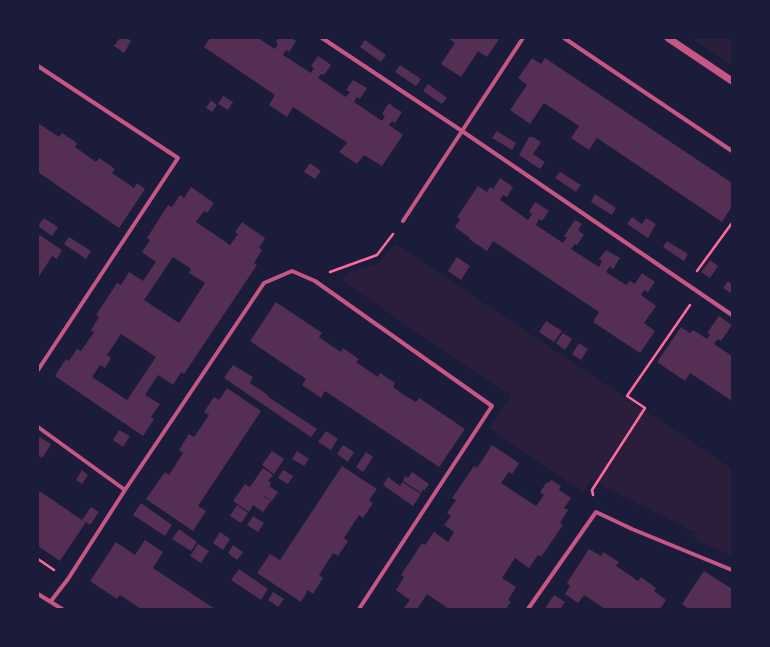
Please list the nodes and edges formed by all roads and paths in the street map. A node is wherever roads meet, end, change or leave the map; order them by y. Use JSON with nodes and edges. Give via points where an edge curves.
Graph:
{"nodes":[{"id":1,"x":322,"y":38,"type":"edge"},
{"id":2,"x":523,"y":38,"type":"edge"},
{"id":3,"x":564,"y":38,"type":"edge"},
{"id":4,"x":668,"y":38,"type":"edge"},
{"id":5,"x":38,"y":66,"type":"edge"},
{"id":6,"x":732,"y":80,"type":"edge"},
{"id":7,"x":462,"y":131,"type":"junction"},
{"id":8,"x":732,"y":152,"type":"edge"},
{"id":9,"x":403,"y":221,"type":"joint"},
{"id":10,"x":732,"y":223,"type":"edge"},
{"id":11,"x":315,"y":281,"type":"junction"},
{"id":12,"x":687,"y":285,"type":"junction"},
{"id":13,"x":698,"y":292,"type":"junction"},
{"id":14,"x":732,"y":315,"type":"edge"},
{"id":15,"x":38,"y":370,"type":"edge"},
{"id":16,"x":38,"y":427,"type":"edge"},
{"id":17,"x":125,"y":490,"type":"junction"},
{"id":18,"x":596,"y":512,"type":"junction"},
{"id":19,"x":732,"y":570,"type":"edge"},
{"id":20,"x":38,"y":594,"type":"edge"},
{"id":21,"x":51,"y":601,"type":"junction"},
{"id":22,"x":62,"y":609,"type":"edge"},
{"id":23,"x":359,"y":609,"type":"edge"},
{"id":24,"x":528,"y":609,"type":"edge"}],
"edges":[{"from":1,"to":7,"type":"street"},
{"from":2,"to":7,"type":"street"},
{"from":3,"to":8,"type":"street"},
{"from":4,"to":6,"type":"street"},
{"from":5,"to":15,"type":"street","via":[[178,158]]},
{"from":7,"to":9,"type":"street"},
{"from":7,"to":12,"type":"street"},
{"from":9,"to":11,"type":"path","via":[[377,255],[330,272]]},
{"from":10,"to":12,"type":"path"},
{"from":11,"to":17,"type":"street","via":[[292,271],[264,283]]},
{"from":11,"to":23,"type":"street","via":[[492,406]]},
{"from":12,"to":13,"type":"street"},
{"from":13,"to":14,"type":"street"},
{"from":13,"to":18,"type":"path","via":[[627,396],[645,408],[592,490]]},
{"from":16,"to":17,"type":"street"},
{"from":17,"to":21,"type":"street"},
{"from":18,"to":19,"type":"street"},
{"from":18,"to":24,"type":"street"},
{"from":20,"to":21,"type":"street"},
{"from":21,"to":22,"type":"street"}]}
